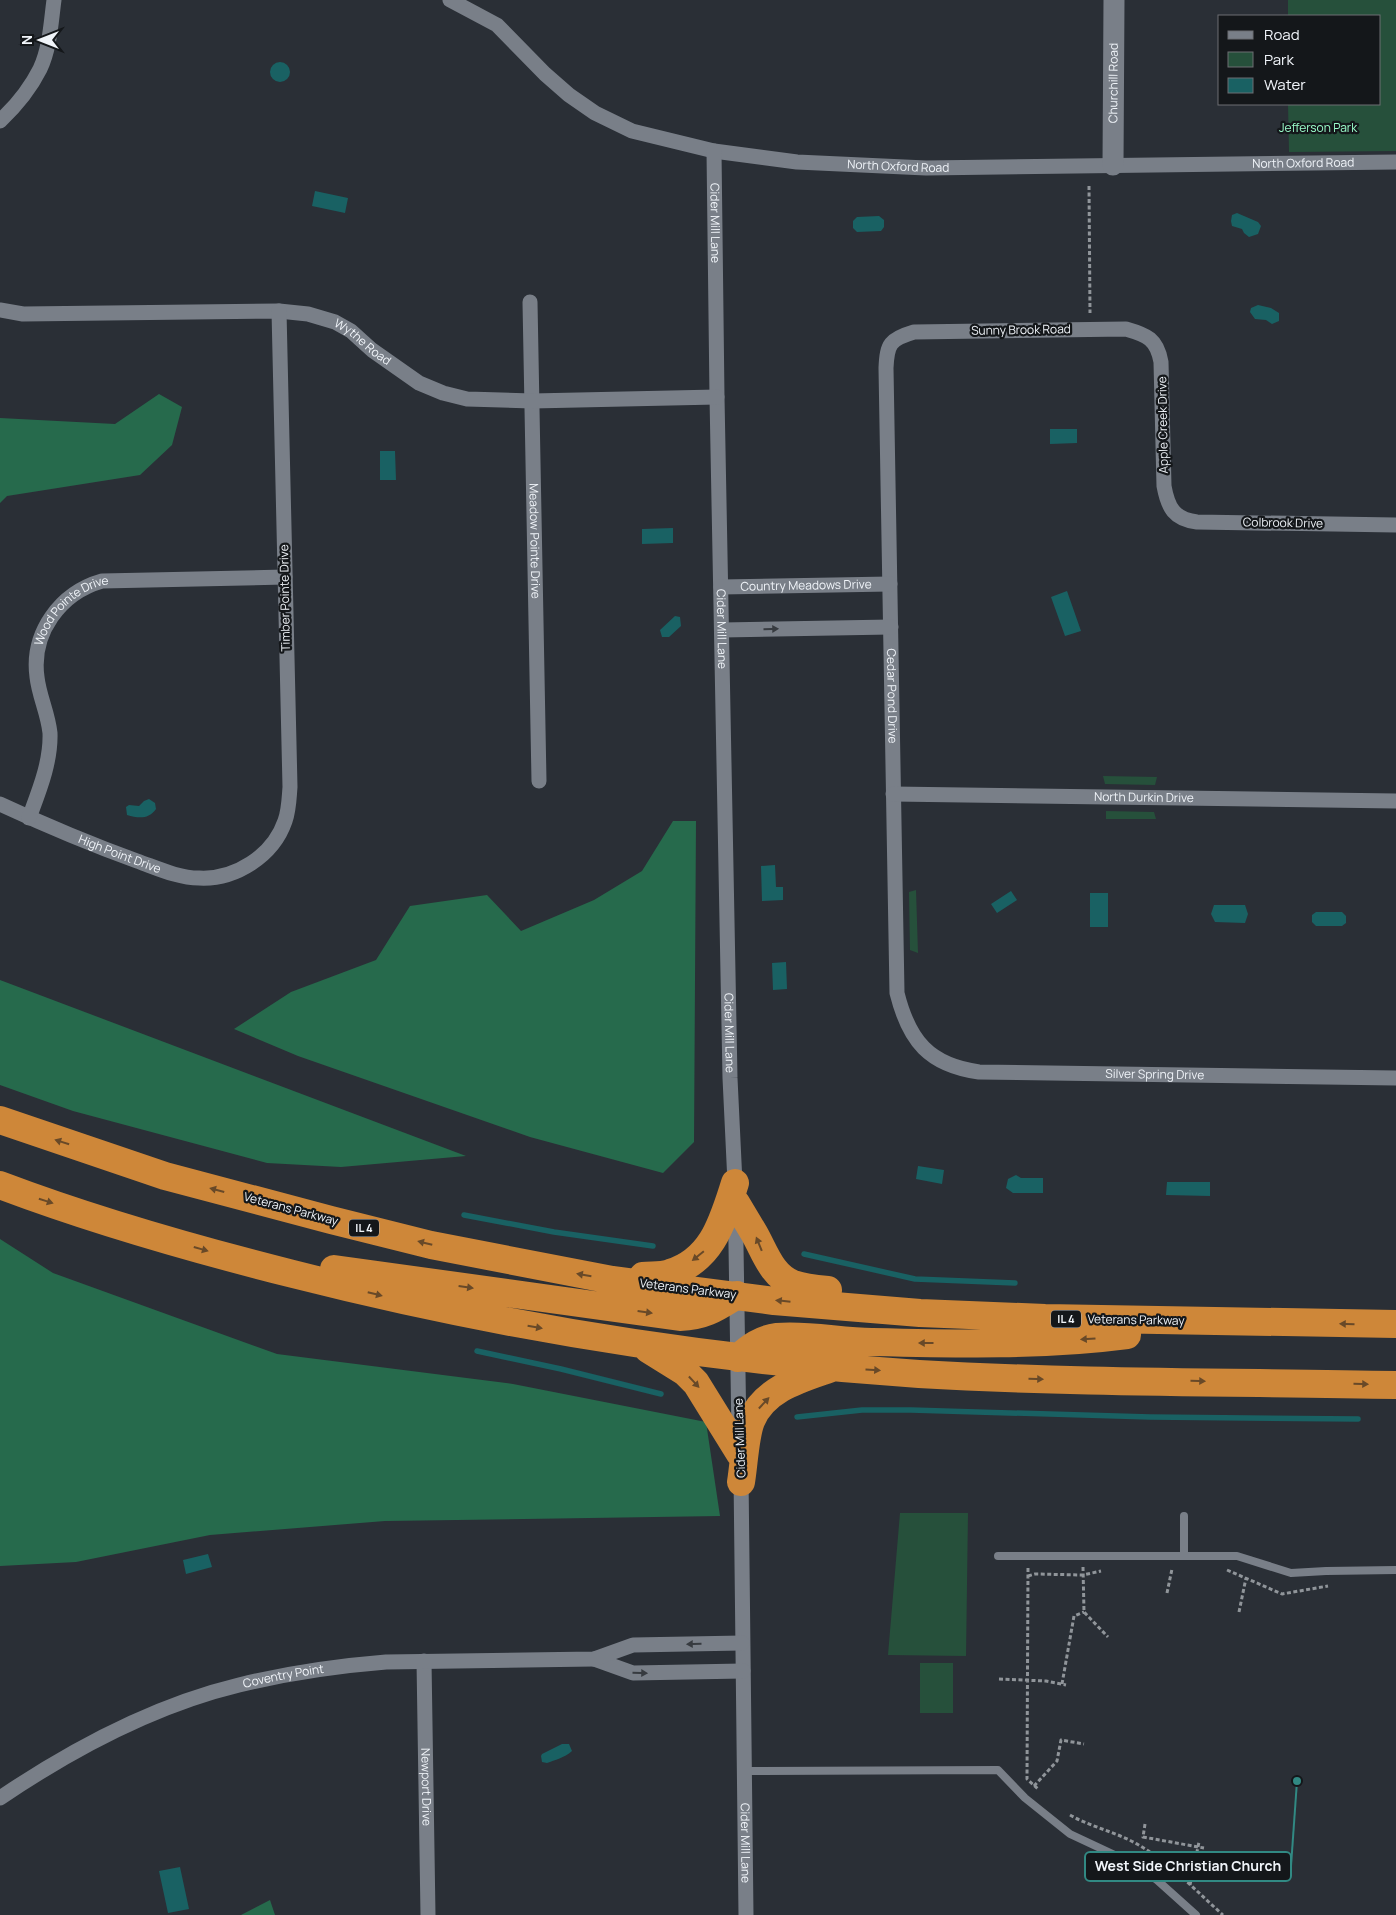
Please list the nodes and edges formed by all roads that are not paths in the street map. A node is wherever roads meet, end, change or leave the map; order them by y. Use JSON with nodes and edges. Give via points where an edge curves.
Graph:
{"nodes":[{"id":1,"x":54,"y":0,"type":"edge"},
{"id":2,"x":450,"y":0,"type":"edge"},
{"id":3,"x":1114,"y":0,"type":"edge"},
{"id":4,"x":0,"y":121,"type":"edge"},
{"id":5,"x":714,"y":151,"type":"junction"},
{"id":6,"x":1396,"y":162,"type":"edge"},
{"id":7,"x":1113,"y":166,"type":"junction"},
{"id":8,"x":530,"y":302,"type":"dead end"},
{"id":9,"x":0,"y":310,"type":"edge"},
{"id":10,"x":279,"y":310,"type":"junction"},
{"id":11,"x":1155,"y":333,"type":"joint"},
{"id":12,"x":889,"y":338,"type":"joint"},
{"id":13,"x":717,"y":397,"type":"junction"},
{"id":14,"x":532,"y":401,"type":"junction"},
{"id":15,"x":1168,"y":516,"type":"joint"},
{"id":16,"x":1396,"y":525,"type":"edge"},
{"id":17,"x":285,"y":577,"type":"junction"},
{"id":18,"x":890,"y":584,"type":"junction"},
{"id":19,"x":721,"y":587,"type":"junction"},
{"id":20,"x":891,"y":627,"type":"junction"},
{"id":21,"x":722,"y":630,"type":"junction"},
{"id":22,"x":539,"y":781,"type":"dead end"},
{"id":23,"x":894,"y":794,"type":"junction"},
{"id":24,"x":1396,"y":801,"type":"edge"},
{"id":25,"x":0,"y":804,"type":"edge"},
{"id":26,"x":29,"y":818,"type":"junction"},
{"id":27,"x":244,"y":868,"type":"joint"},
{"id":28,"x":922,"y":1046,"type":"joint"},
{"id":29,"x":1396,"y":1078,"type":"edge"},
{"id":30,"x":0,"y":1120,"type":"edge"},
{"id":31,"x":0,"y":1185,"type":"edge"},
{"id":32,"x":735,"y":1193,"type":"junction"},
{"id":33,"x":244,"y":1261,"type":"junction"},
{"id":34,"x":612,"y":1280,"type":"junction"},
{"id":35,"x":737,"y":1295,"type":"junction"},
{"id":36,"x":1045,"y":1318,"type":"junction"},
{"id":37,"x":1188,"y":1322,"type":"junction"},
{"id":38,"x":1396,"y":1324,"type":"edge"},
{"id":39,"x":640,"y":1344,"type":"junction"},
{"id":40,"x":738,"y":1358,"type":"junction"},
{"id":41,"x":833,"y":1367,"type":"junction"},
{"id":42,"x":1396,"y":1385,"type":"edge"},
{"id":43,"x":740,"y":1454,"type":"junction"},
{"id":44,"x":741,"y":1482,"type":"junction"},
{"id":45,"x":1184,"y":1516,"type":"dead end"},
{"id":46,"x":1184,"y":1555,"type":"junction"},
{"id":47,"x":998,"y":1556,"type":"dead end"},
{"id":48,"x":1396,"y":1570,"type":"edge"},
{"id":49,"x":742,"y":1643,"type":"junction"},
{"id":50,"x":594,"y":1659,"type":"junction"},
{"id":51,"x":424,"y":1660,"type":"junction"},
{"id":52,"x":743,"y":1671,"type":"junction"},
{"id":53,"x":745,"y":1771,"type":"junction"},
{"id":54,"x":0,"y":1798,"type":"edge"},
{"id":55,"x":428,"y":1915,"type":"edge"},
{"id":56,"x":746,"y":1915,"type":"edge"},
{"id":57,"x":1196,"y":1915,"type":"edge"}],
"edges":[{"from":1,"to":4,"type":"street","via":[[40,68],[18,105]]},
{"from":2,"to":5,"type":"street","name":"North Oxford Road","via":[[497,26],[545,74],[595,113],[632,130]]},
{"from":3,"to":7,"type":"street","name":"Churchill Road"},
{"from":5,"to":7,"type":"street","name":"North Oxford Road","via":[[797,162],[867,166]]},
{"from":5,"to":13,"type":"street","name":"Cider Mill Lane"},
{"from":6,"to":7,"type":"street","name":"North Oxford Road"},
{"from":8,"to":14,"type":"street","name":"Meadow Pointe Drive"},
{"from":9,"to":10,"type":"street","name":"Wythe Road","via":[[24,314]]},
{"from":10,"to":14,"type":"street","name":"Wythe Road","via":[[335,322],[351,331],[398,370],[443,393],[467,399]]},
{"from":10,"to":17,"type":"street","name":"Timber Pointe Drive"},
{"from":11,"to":12,"type":"street","name":"Sunny Brook Road","via":[[1126,329],[914,332]]},
{"from":11,"to":15,"type":"street","name":"Apple Creek Drive","via":[[1161,362],[1164,486]]},
{"from":12,"to":18,"type":"street","name":"Cedar Pond Drive","via":[[886,368]]},
{"from":13,"to":14,"type":"street","name":"Wythe Road"},
{"from":13,"to":19,"type":"street","name":"Cider Mill Lane"},
{"from":14,"to":22,"type":"street","name":"Meadow Pointe Drive"},
{"from":15,"to":16,"type":"street","name":"Colbrook Drive","via":[[1197,522]]},
{"from":17,"to":26,"type":"street","name":"Wood Pointe Drive","via":[[102,582],[88,585],[61,605],[41,636],[36,659],[50,732],[44,774]]},
{"from":17,"to":27,"type":"street","name":"Timber Pointe Drive","via":[[289,804],[276,840]]},
{"from":18,"to":19,"type":"street","name":"Country Meadows Drive"},
{"from":18,"to":20,"type":"street","name":"Cedar Pond Drive"},
{"from":19,"to":21,"type":"street","name":"Cider Mill Lane"},
{"from":21,"to":20,"type":"street","one_way":true},
{"from":20,"to":23,"type":"street","name":"Cedar Pond Drive"},
{"from":21,"to":32,"type":"street","name":"Cider Mill Lane","via":[[729,1068]]},
{"from":23,"to":24,"type":"street","name":"North Durkin Drive"},
{"from":23,"to":28,"type":"street","name":"Cedar Pond Drive","via":[[897,993],[910,1031]]},
{"from":25,"to":26,"type":"street","name":"High Point Drive"},
{"from":26,"to":27,"type":"street","name":"High Point Drive","via":[[168,872],[212,878]]},
{"from":28,"to":29,"type":"street","name":"Silver Spring Drive","via":[[935,1059],[950,1066],[979,1072]]},
{"from":34,"to":30,"type":"highway","name":"Veterans Parkway","number":"IL 4","one_way":true,"via":[[431,1245],[331,1220],[165,1176]]},
{"from":31,"to":33,"type":"highway","one_way":true,"via":[[134,1230]]},
{"from":32,"to":34,"type":"highway","one_way":true,"via":[[716,1237],[698,1257],[670,1273]]},
{"from":32,"to":35,"type":"street","name":"Cider Mill Lane"},
{"from":36,"to":32,"type":"highway","one_way":true,"via":[[1011,1302],[843,1291],[791,1283],[768,1262]]},
{"from":33,"to":35,"type":"highway","one_way":true,"via":[[342,1270],[680,1316],[707,1313]]},
{"from":33,"to":39,"type":"highway","one_way":true,"via":[[497,1320]]},
{"from":34,"to":35,"type":"highway","name":"Veterans Parkway","number":"IL 4"},
{"from":36,"to":35,"type":"highway","name":"Veterans Parkway","number":"IL 4","one_way":true,"via":[[920,1313]]},
{"from":35,"to":40,"type":"street","name":"Cider Mill Lane"},
{"from":36,"to":37,"type":"highway","name":"Veterans Parkway","number":"IL 4"},
{"from":38,"to":37,"type":"highway","name":"Veterans Parkway","number":"IL 4","one_way":true},
{"from":37,"to":40,"type":"highway","one_way":true,"via":[[1156,1332],[1114,1337],[990,1344],[776,1337],[756,1343]]},
{"from":39,"to":40,"type":"highway"},
{"from":39,"to":43,"type":"highway","one_way":true,"via":[[685,1372],[696,1383]]},
{"from":40,"to":41,"type":"highway"},
{"from":40,"to":43,"type":"street","name":"Cider Mill Lane"},
{"from":41,"to":42,"type":"highway","one_way":true,"via":[[992,1378]]},
{"from":44,"to":41,"type":"highway","one_way":true,"via":[[751,1422],[758,1410],[774,1392]]},
{"from":43,"to":44,"type":"street","name":"Cider Mill Lane"},
{"from":44,"to":49,"type":"street","name":"Cider Mill Lane"},
{"from":45,"to":46,"type":"lane"},
{"from":46,"to":47,"type":"lane"},
{"from":46,"to":48,"type":"lane","via":[[1237,1556],[1291,1573]]},
{"from":49,"to":50,"type":"street","name":"Coventry Point","one_way":true,"via":[[633,1645]]},
{"from":49,"to":52,"type":"street","name":"Cider Mill Lane"},
{"from":50,"to":51,"type":"street","name":"Coventry Point"},
{"from":50,"to":52,"type":"street","name":"Coventry Point","one_way":true,"via":[[633,1673]]},
{"from":51,"to":54,"type":"street","name":"Coventry Point","via":[[309,1671],[238,1685],[178,1704],[77,1750]]},
{"from":51,"to":55,"type":"street","name":"Newport Drive"},
{"from":52,"to":53,"type":"street","name":"Cider Mill Lane"},
{"from":53,"to":56,"type":"street","name":"Cider Mill Lane"},
{"from":53,"to":57,"type":"lane","via":[[998,1770],[1025,1798],[1070,1834],[1134,1864]]}]}
